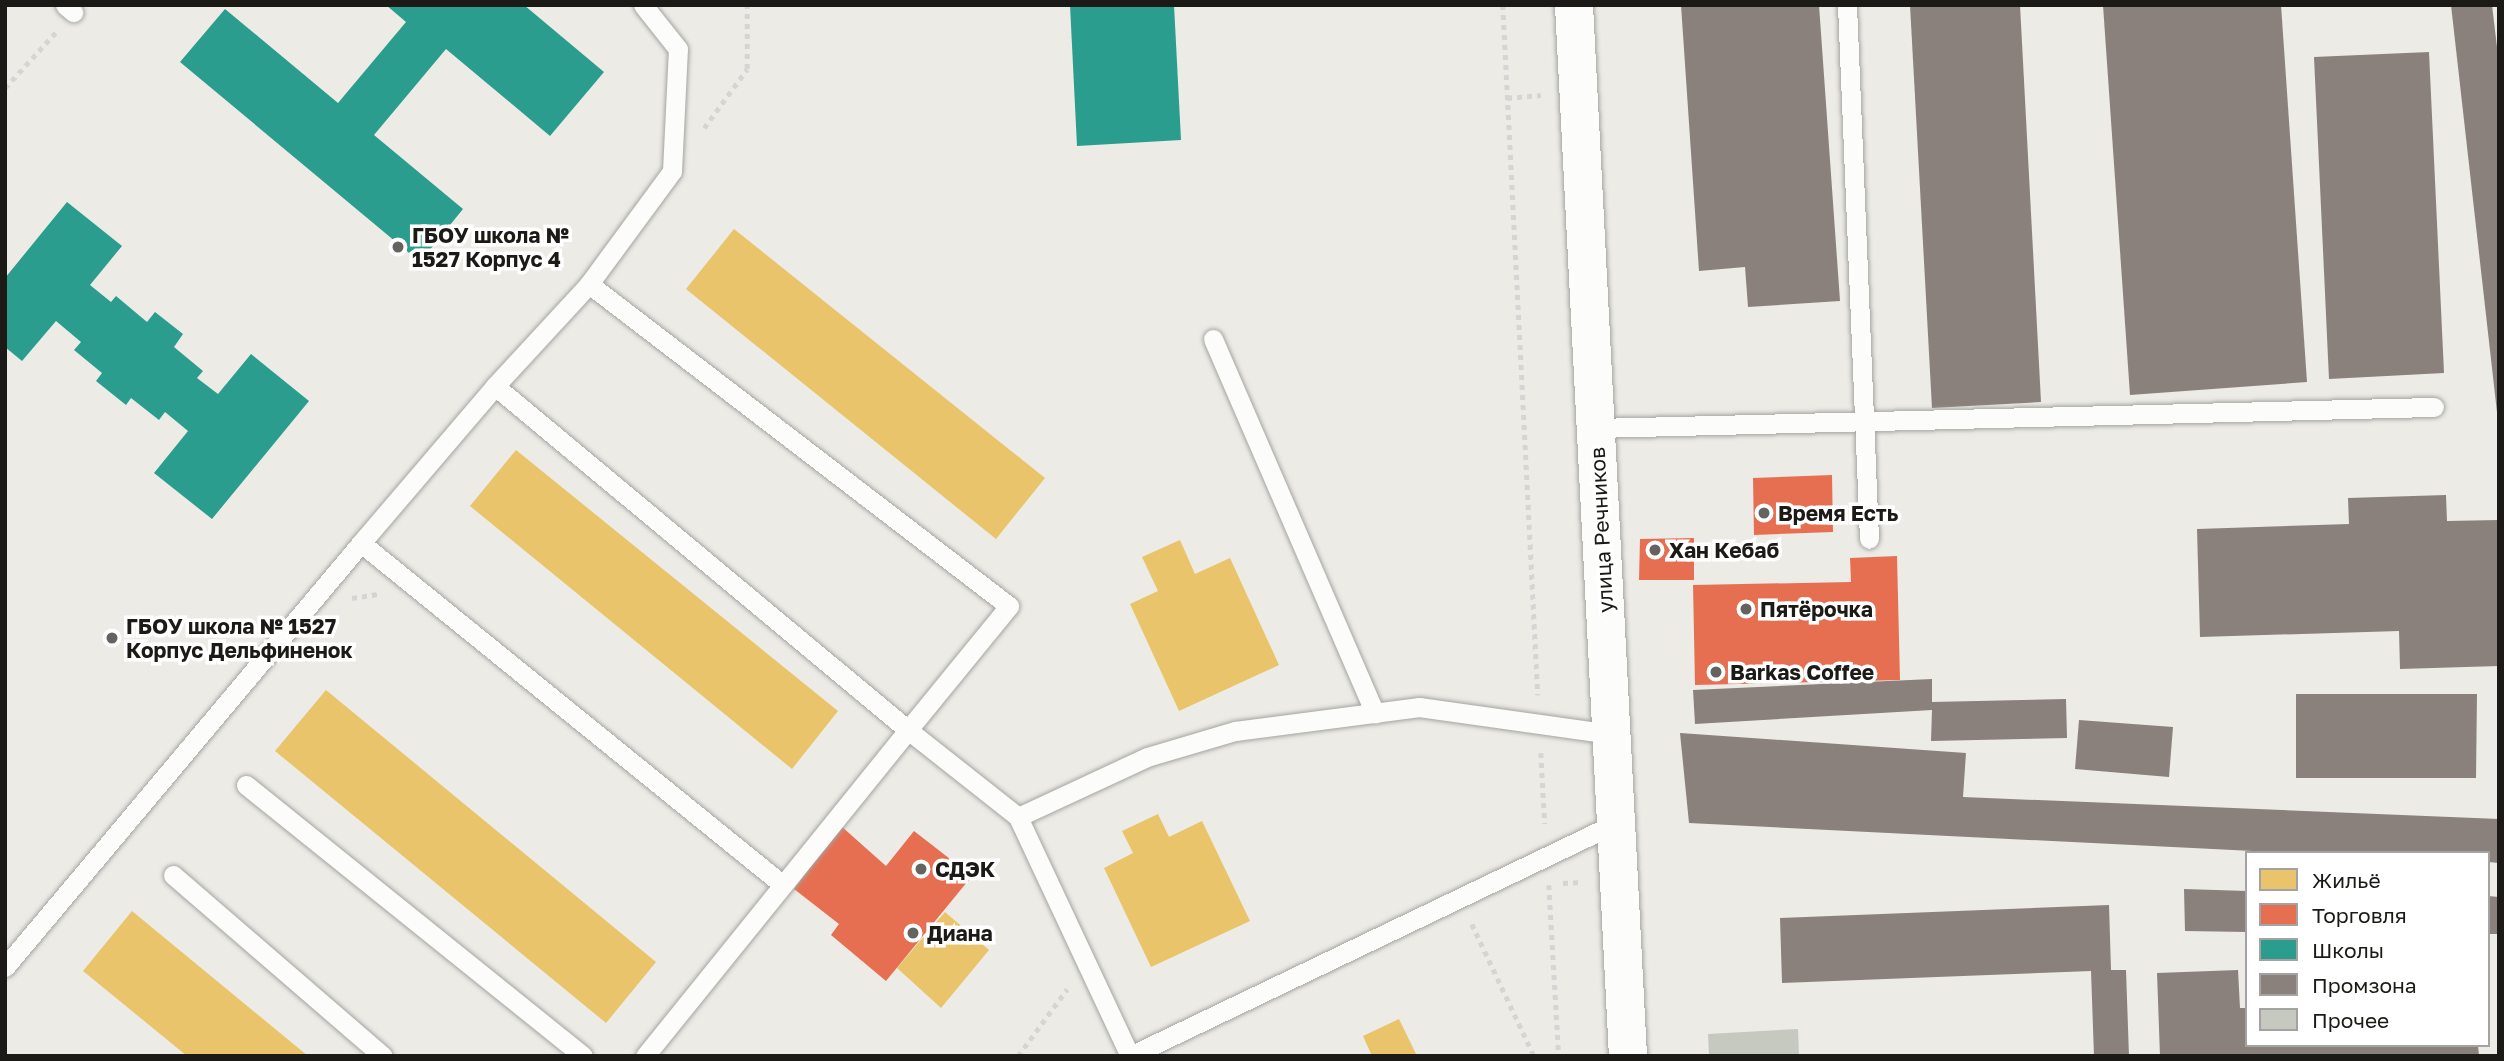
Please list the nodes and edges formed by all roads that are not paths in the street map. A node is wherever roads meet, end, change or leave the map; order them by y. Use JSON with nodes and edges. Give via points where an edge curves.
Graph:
{"nodes":[{"id":1,"x":643,"y":5,"type":"edge"},
{"id":2,"x":1574,"y":5,"type":"edge"},
{"id":3,"x":1847,"y":5,"type":"edge"},
{"id":4,"x":589,"y":284,"type":"junction"},
{"id":5,"x":1213,"y":338,"type":"dead end"},
{"id":6,"x":495,"y":386,"type":"junction"},
{"id":7,"x":2434,"y":407,"type":"dead end"},
{"id":8,"x":1864,"y":421,"type":"junction"},
{"id":9,"x":1596,"y":428,"type":"junction"},
{"id":10,"x":1869,"y":539,"type":"dead end"},
{"id":11,"x":361,"y":543,"type":"junction"},
{"id":12,"x":1375,"y":713,"type":"junction"},
{"id":13,"x":908,"y":730,"type":"junction"},
{"id":14,"x":1611,"y":734,"type":"junction"},
{"id":15,"x":246,"y":785,"type":"dead end"},
{"id":16,"x":1018,"y":817,"type":"junction"},
{"id":17,"x":1616,"y":823,"type":"junction"},
{"id":18,"x":173,"y":875,"type":"dead end"},
{"id":19,"x":783,"y":885,"type":"junction"},
{"id":20,"x":5,"y":967,"type":"edge"},
{"id":21,"x":1129,"y":1055,"type":"edge"},
{"id":22,"x":383,"y":1056,"type":"edge"},
{"id":23,"x":583,"y":1056,"type":"edge"},
{"id":24,"x":645,"y":1056,"type":"edge"},
{"id":25,"x":1628,"y":1056,"type":"edge"}],
"edges":[{"from":1,"to":4,"type":"lane","via":[[678,49],[672,171]]},
{"from":2,"to":9,"type":"street","name":"улица Речников"},
{"from":3,"to":8,"type":"lane"},
{"from":4,"to":6,"type":"lane"},
{"from":4,"to":13,"type":"lane","via":[[1009,606]]},
{"from":5,"to":12,"type":"lane"},
{"from":6,"to":11,"type":"lane"},
{"from":6,"to":13,"type":"lane"},
{"from":7,"to":8,"type":"lane"},
{"from":8,"to":9,"type":"lane"},
{"from":8,"to":10,"type":"lane"},
{"from":9,"to":14,"type":"street","name":"улица Речников"},
{"from":11,"to":19,"type":"lane"},
{"from":11,"to":20,"type":"lane"},
{"from":12,"to":14,"type":"lane","via":[[1419,707]]},
{"from":12,"to":16,"type":"lane","via":[[1235,732],[1147,757]]},
{"from":13,"to":16,"type":"lane"},
{"from":13,"to":19,"type":"lane"},
{"from":14,"to":17,"type":"street","name":"улица Речников"},
{"from":15,"to":23,"type":"lane"},
{"from":16,"to":21,"type":"lane"},
{"from":17,"to":21,"type":"lane"},
{"from":17,"to":25,"type":"street","name":"улица Речников"},
{"from":18,"to":22,"type":"lane"},
{"from":19,"to":24,"type":"lane"}]}
